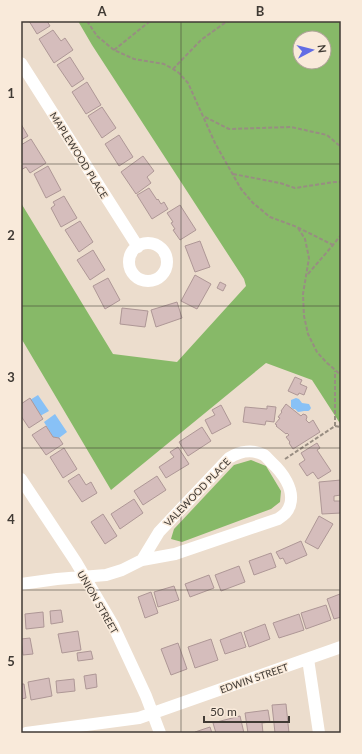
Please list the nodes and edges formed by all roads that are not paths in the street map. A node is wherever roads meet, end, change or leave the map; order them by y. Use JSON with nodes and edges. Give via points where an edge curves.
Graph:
{"nodes":[{"id":1,"x":21,"y":63,"type":"edge"},
{"id":2,"x":138,"y":246,"type":"dead end"},
{"id":3,"x":21,"y":479,"type":"edge"},
{"id":4,"x":142,"y":560,"type":"junction"},
{"id":5,"x":84,"y":577,"type":"junction"},
{"id":6,"x":21,"y":584,"type":"edge"},
{"id":7,"x":341,"y":648,"type":"edge"},
{"id":8,"x":308,"y":659,"type":"junction"},
{"id":9,"x":153,"y":713,"type":"junction"},
{"id":10,"x":26,"y":733,"type":"edge"},
{"id":11,"x":160,"y":733,"type":"edge"},
{"id":12,"x":319,"y":733,"type":"edge"}],
"edges":[{"from":1,"to":2,"type":"street","name":"MAPLEWOOD PLACE"},
{"from":3,"to":5,"type":"street","name":"UNION STREET"},
{"from":4,"to":4,"type":"street","name":"VALEWOOD PLACE","via":[[176,554],[278,519],[286,513],[291,504],[288,482],[265,455],[245,451],[236,453],[159,532]]},
{"from":4,"to":5,"type":"street","name":"VALEWOOD PLACE","via":[[106,575]]},
{"from":5,"to":6,"type":"street","name":"VALEWOOD PLACE"},
{"from":5,"to":9,"type":"street","name":"UNION STREET","via":[[113,625]]},
{"from":7,"to":8,"type":"street","name":"EDWIN STREET"},
{"from":8,"to":9,"type":"street","name":"EDWIN STREET"},
{"from":8,"to":12,"type":"street"},
{"from":9,"to":10,"type":"street","name":"EDWIN STREET","via":[[139,718]]},
{"from":9,"to":11,"type":"street","name":"UNION STREET"}]}
